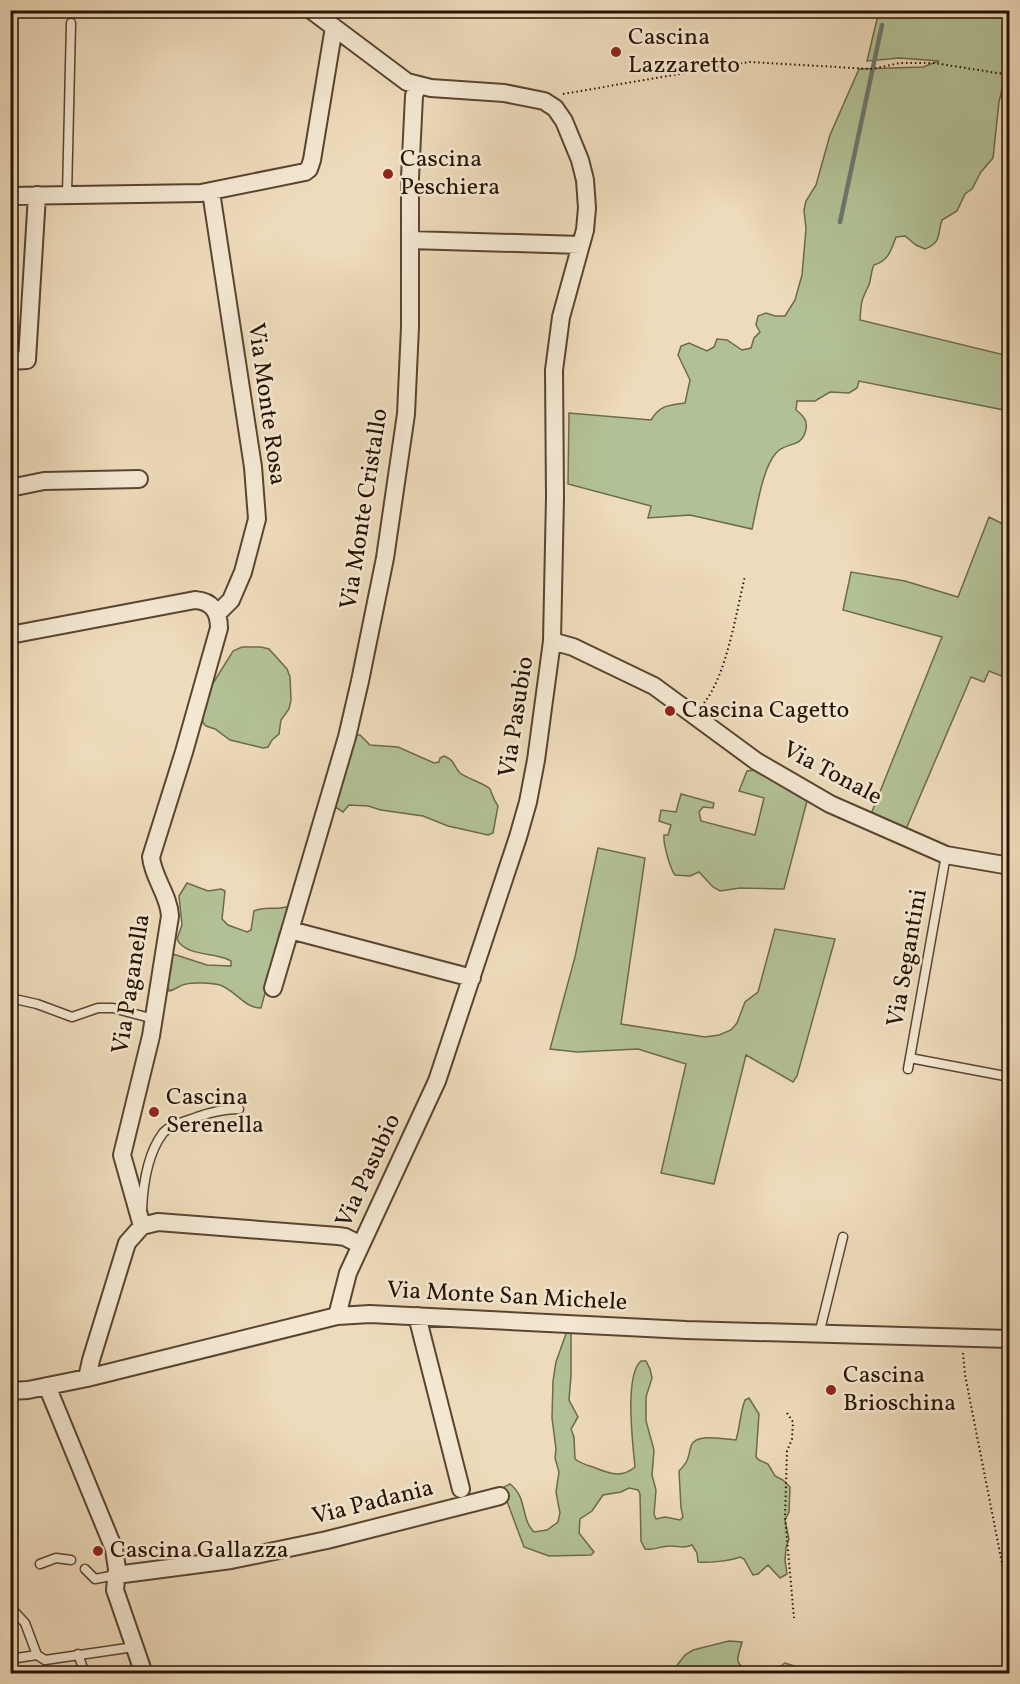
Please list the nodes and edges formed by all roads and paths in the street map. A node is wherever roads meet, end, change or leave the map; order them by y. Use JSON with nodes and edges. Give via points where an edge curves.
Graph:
{"nodes":[{"id":1,"x":311,"y":10,"type":"edge"},
{"id":2,"x":71,"y":23,"type":"dead end"},
{"id":3,"x":334,"y":27,"type":"junction"},
{"id":4,"x":1010,"y":75,"type":"edge"},
{"id":5,"x":418,"y":86,"type":"junction"},
{"id":6,"x":549,"y":103,"type":"junction"},
{"id":7,"x":211,"y":192,"type":"junction"},
{"id":8,"x":37,"y":195,"type":"junction"},
{"id":9,"x":67,"y":195,"type":"junction"},
{"id":10,"x":10,"y":196,"type":"edge"},
{"id":11,"x":410,"y":240,"type":"junction"},
{"id":12,"x":580,"y":245,"type":"junction"},
{"id":13,"x":10,"y":361,"type":"edge"},
{"id":14,"x":139,"y":479,"type":"dead end"},
{"id":15,"x":10,"y":488,"type":"edge"},
{"id":16,"x":745,"y":576,"type":"dead end"},
{"id":17,"x":217,"y":614,"type":"junction"},
{"id":18,"x":10,"y":635,"type":"edge"},
{"id":19,"x":552,"y":641,"type":"junction"},
{"id":20,"x":695,"y":715,"type":"junction"},
{"id":21,"x":946,"y":855,"type":"junction"},
{"id":22,"x":1010,"y":866,"type":"edge"},
{"id":23,"x":290,"y":930,"type":"junction"},
{"id":24,"x":472,"y":978,"type":"junction"},
{"id":25,"x":273,"y":988,"type":"dead end"},
{"id":26,"x":10,"y":998,"type":"edge"},
{"id":27,"x":154,"y":1019,"type":"junction"},
{"id":28,"x":910,"y":1058,"type":"junction"},
{"id":29,"x":908,"y":1068,"type":"dead end"},
{"id":30,"x":1010,"y":1077,"type":"edge"},
{"id":31,"x":239,"y":1109,"type":"dead end"},
{"id":32,"x":142,"y":1226,"type":"junction"},
{"id":33,"x":843,"y":1237,"type":"dead end"},
{"id":34,"x":361,"y":1245,"type":"junction"},
{"id":35,"x":337,"y":1316,"type":"junction"},
{"id":36,"x":417,"y":1316,"type":"junction"},
{"id":37,"x":819,"y":1334,"type":"junction"},
{"id":38,"x":962,"y":1338,"type":"junction"},
{"id":39,"x":1010,"y":1339,"type":"edge"},
{"id":40,"x":87,"y":1378,"type":"junction"},
{"id":41,"x":47,"y":1386,"type":"junction"},
{"id":42,"x":10,"y":1390,"type":"edge"},
{"id":43,"x":787,"y":1413,"type":"dead end"},
{"id":44,"x":461,"y":1489,"type":"dead end"},
{"id":45,"x":500,"y":1496,"type":"dead end"},
{"id":46,"x":71,"y":1560,"type":"dead end"},
{"id":47,"x":40,"y":1564,"type":"dead end"},
{"id":48,"x":85,"y":1569,"type":"dead end"},
{"id":49,"x":116,"y":1575,"type":"junction"},
{"id":50,"x":1010,"y":1604,"type":"edge"},
{"id":51,"x":10,"y":1607,"type":"edge"},
{"id":52,"x":794,"y":1618,"type":"dead end"},
{"id":53,"x":134,"y":1647,"type":"junction"},
{"id":54,"x":78,"y":1654,"type":"junction"},
{"id":55,"x":37,"y":1655,"type":"junction"},
{"id":56,"x":10,"y":1659,"type":"edge"},
{"id":57,"x":85,"y":1674,"type":"edge"},
{"id":58,"x":144,"y":1674,"type":"edge"}],
"edges":[{"from":1,"to":3,"type":"street"},
{"from":2,"to":9,"type":"lane"},
{"from":3,"to":5,"type":"street","via":[[407,82]]},
{"from":3,"to":7,"type":"street","via":[[309,169]]},
{"from":4,"to":6,"type":"path","via":[[933,63],[900,63],[872,69],[749,62],[582,90],[554,96]]},
{"from":5,"to":6,"type":"street","via":[[504,93]]},
{"from":5,"to":11,"type":"street","name":"Via Monte Cristallo","via":[[414,96]]},
{"from":6,"to":12,"type":"street","name":"Via Pasubio","via":[[564,121],[585,180],[587,208]]},
{"from":7,"to":9,"type":"street"},
{"from":7,"to":17,"type":"street","name":"Via Monte Rosa","via":[[253,467],[257,519],[243,572],[231,600]]},
{"from":8,"to":9,"type":"street"},
{"from":8,"to":10,"type":"street"},
{"from":8,"to":13,"type":"street","via":[[27,360]]},
{"from":11,"to":12,"type":"street"},
{"from":11,"to":23,"type":"street","name":"Via Monte Cristallo","via":[[406,414],[385,558],[347,737]]},
{"from":12,"to":19,"type":"street","name":"Via Pasubio","via":[[561,317],[554,370]]},
{"from":14,"to":15,"type":"street","via":[[44,481]]},
{"from":16,"to":20,"type":"path","via":[[720,676]]},
{"from":17,"to":18,"type":"street","via":[[209,603],[195,600]]},
{"from":17,"to":27,"type":"street","name":"Via Paganella","via":[[219,628],[151,857],[170,916]]},
{"from":19,"to":20,"type":"street","name":"Via Tonale","via":[[631,673]]},
{"from":19,"to":24,"type":"street","name":"Via Pasubio","via":[[528,802]]},
{"from":20,"to":21,"type":"street","name":"Via Tonale","via":[[756,761],[830,804]]},
{"from":21,"to":22,"type":"street","name":"Via Tonale"},
{"from":21,"to":28,"type":"lane","name":"Via Segantini"},
{"from":23,"to":24,"type":"street"},
{"from":23,"to":25,"type":"street","name":"Via Monte Cristallo"},
{"from":24,"to":34,"type":"street","name":"Via Pasubio","via":[[437,1081]]},
{"from":26,"to":27,"type":"lane","via":[[72,1017],[98,1008],[113,1008]]},
{"from":27,"to":32,"type":"street","name":"Via Paganella","via":[[122,1155]]},
{"from":28,"to":29,"type":"lane","name":"Via Segantini"},
{"from":28,"to":30,"type":"lane"},
{"from":31,"to":32,"type":"lane","via":[[213,1112],[164,1132],[150,1159],[142,1200]]},
{"from":32,"to":34,"type":"street","via":[[158,1222],[338,1236]]},
{"from":32,"to":40,"type":"street","via":[[127,1243]]},
{"from":33,"to":37,"type":"lane"},
{"from":34,"to":35,"type":"street","name":"Via Pasubio","via":[[345,1280]]},
{"from":35,"to":36,"type":"street","name":"Via Monte San Michele"},
{"from":35,"to":40,"type":"street","name":"Via Monte San Michele"},
{"from":36,"to":37,"type":"street","name":"Via Monte San Michele"},
{"from":36,"to":44,"type":"street"},
{"from":37,"to":38,"type":"street","name":"Via Monte San Michele"},
{"from":38,"to":39,"type":"street","name":"Via Monte San Michele"},
{"from":38,"to":50,"type":"path","via":[[965,1375]]},
{"from":40,"to":41,"type":"street","name":"Via Monte San Michele"},
{"from":41,"to":42,"type":"street","name":"Via Monte San Michele"},
{"from":41,"to":49,"type":"street","via":[[114,1549]]},
{"from":43,"to":52,"type":"path","via":[[793,1422],[787,1450],[785,1517]]},
{"from":45,"to":49,"type":"street","name":"Via Padania","via":[[231,1560]]},
{"from":46,"to":47,"type":"lane","via":[[56,1558]]},
{"from":48,"to":49,"type":"lane","via":[[95,1579]]},
{"from":49,"to":53,"type":"street","via":[[117,1598]]},
{"from":51,"to":55,"type":"lane","via":[[25,1623]]},
{"from":53,"to":54,"type":"lane"},
{"from":53,"to":58,"type":"street"},
{"from":54,"to":55,"type":"lane","via":[[45,1660]]},
{"from":54,"to":57,"type":"lane"},
{"from":55,"to":56,"type":"lane"}]}
